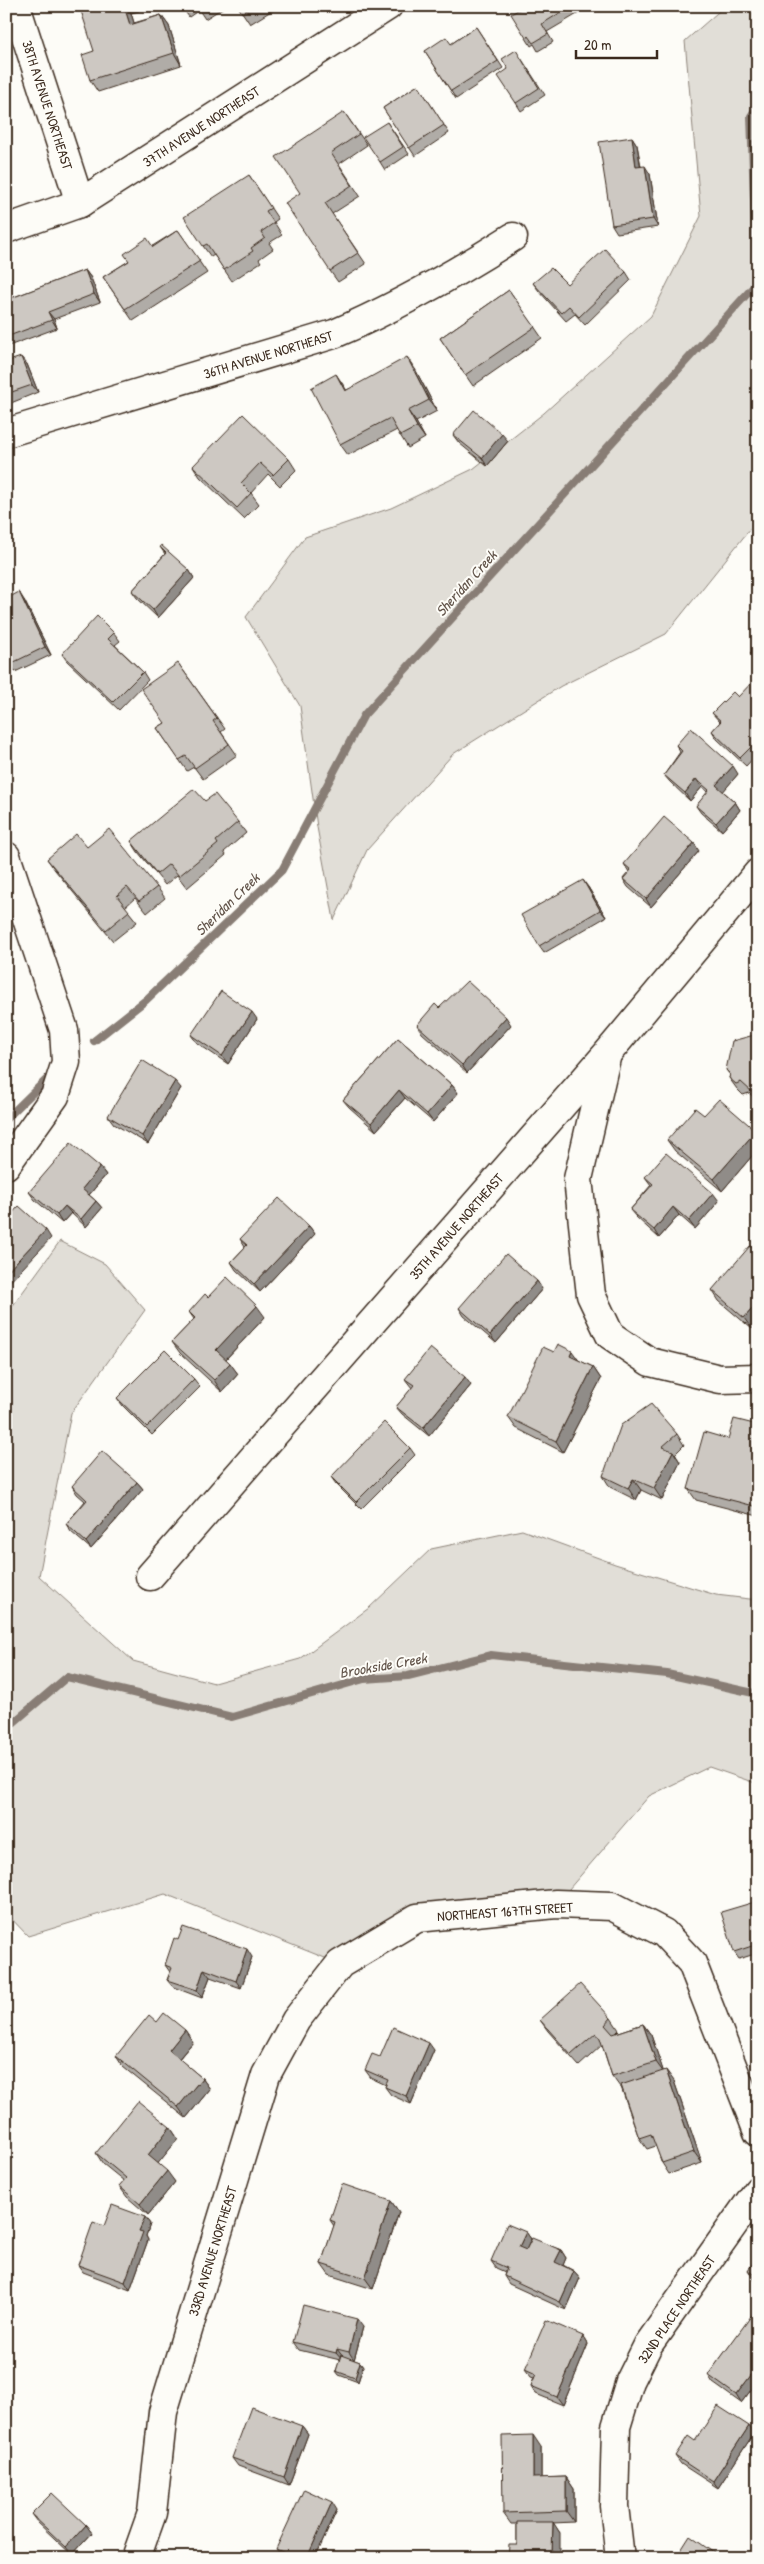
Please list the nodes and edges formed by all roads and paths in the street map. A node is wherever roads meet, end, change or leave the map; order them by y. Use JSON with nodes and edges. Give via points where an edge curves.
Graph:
{"nodes":[{"id":1,"x":16,"y":6,"type":"edge"},
{"id":2,"x":388,"y":6,"type":"edge"},
{"id":3,"x":80,"y":204,"type":"junction"},
{"id":4,"x":6,"y":229,"type":"edge"},
{"id":5,"x":513,"y":238,"type":"dead end"},
{"id":6,"x":6,"y":433,"type":"edge"},
{"id":7,"x":6,"y":856,"type":"edge"},
{"id":8,"x":758,"y":872,"type":"edge"},
{"id":9,"x":606,"y":1055,"type":"junction"},
{"id":10,"x":6,"y":1165,"type":"edge"},
{"id":11,"x":758,"y":1378,"type":"edge"},
{"id":12,"x":150,"y":1576,"type":"dead end"},
{"id":13,"x":340,"y":1964,"type":"joint"},
{"id":14,"x":758,"y":2132,"type":"edge"},
{"id":15,"x":758,"y":2190,"type":"edge"},
{"id":16,"x":136,"y":2558,"type":"edge"},
{"id":17,"x":620,"y":2558,"type":"edge"}],
"edges":[{"from":1,"to":3,"type":"street","name":"38TH AVENUE NORTHEAST"},
{"from":2,"to":3,"type":"street","name":"37TH AVENUE NORTHEAST"},
{"from":3,"to":4,"type":"street","name":"37TH AVENUE NORTHEAST"},
{"from":5,"to":6,"type":"street","name":"36TH AVENUE NORTHEAST","via":[[454,275],[385,312],[334,334]]},
{"from":7,"to":10,"type":"street","via":[[64,1030],[66,1062],[55,1096]]},
{"from":8,"to":9,"type":"street","name":"35TH AVENUE NORTHEAST"},
{"from":9,"to":11,"type":"street","via":[[578,1179],[591,1295],[610,1335],[650,1362],[720,1379]]},
{"from":9,"to":12,"type":"street","name":"35TH AVENUE NORTHEAST"},
{"from":13,"to":14,"type":"street","name":"NORTHEAST 167TH STREET","via":[[417,1918],[556,1904],[612,1906],[664,1933],[692,1963]]},
{"from":13,"to":16,"type":"street","name":"33RD AVENUE NORTHEAST","via":[[296,2020],[266,2075],[163,2412],[152,2513]]},
{"from":15,"to":17,"type":"street","name":"32ND PLACE NORTHEAST","via":[[648,2345],[630,2380],[616,2427],[614,2506]]}]}
